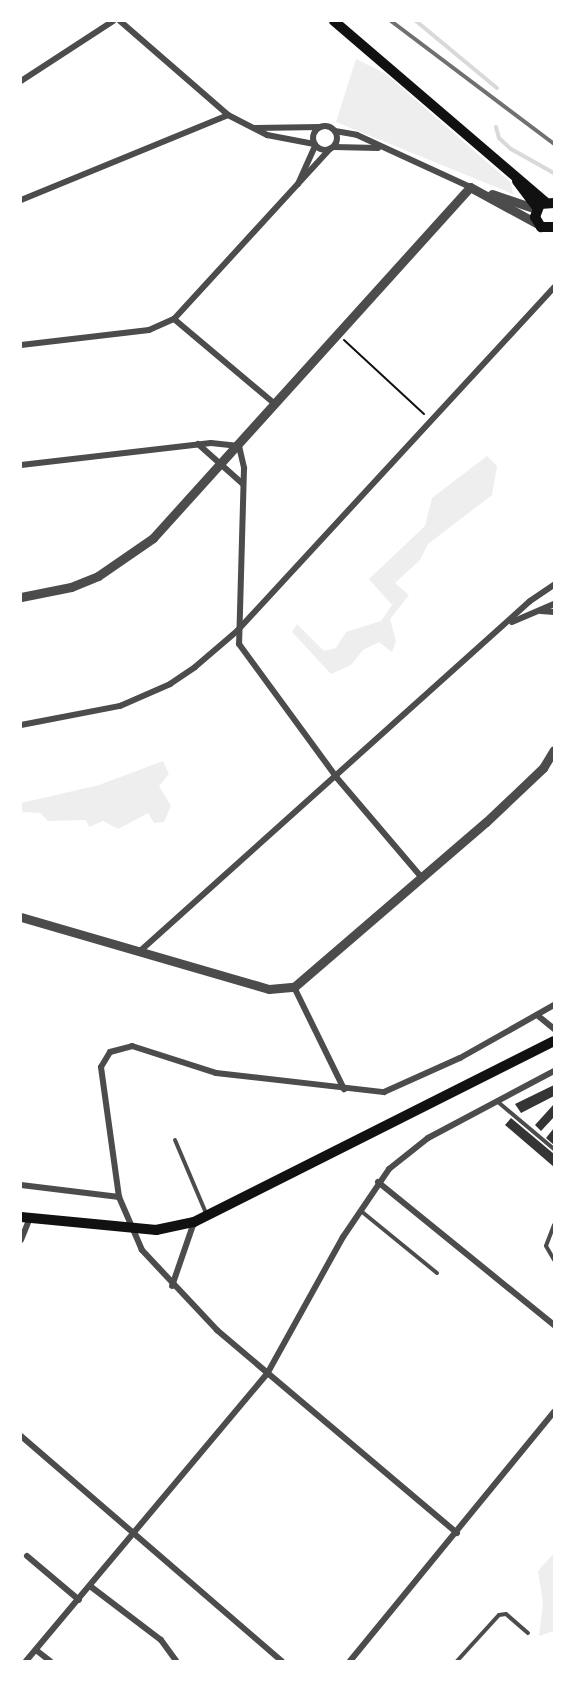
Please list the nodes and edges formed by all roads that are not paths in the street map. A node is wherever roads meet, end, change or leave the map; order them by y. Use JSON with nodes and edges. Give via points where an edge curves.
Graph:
{"nodes":[{"id":1,"x":113,"y":21,"type":"edge"},
{"id":2,"x":120,"y":21,"type":"edge"},
{"id":3,"x":334,"y":21,"type":"edge"},
{"id":4,"x":21,"y":81,"type":"edge"},
{"id":5,"x":228,"y":115,"type":"junction"},
{"id":6,"x":321,"y":127,"type":"junction"},
{"id":7,"x":255,"y":128,"type":"junction"},
{"id":8,"x":335,"y":131,"type":"junction"},
{"id":9,"x":315,"y":145,"type":"junction"},
{"id":10,"x":332,"y":148,"type":"junction"},
{"id":11,"x":380,"y":148,"type":"junction"},
{"id":12,"x":296,"y":187,"type":"junction"},
{"id":13,"x":470,"y":187,"type":"junction"},
{"id":14,"x":21,"y":200,"type":"edge"},
{"id":15,"x":543,"y":206,"type":"edge"},
{"id":16,"x":538,"y":224,"type":"junction"},
{"id":17,"x":554,"y":228,"type":"edge"},
{"id":18,"x":554,"y":287,"type":"edge"},
{"id":19,"x":174,"y":319,"type":"junction"},
{"id":20,"x":21,"y":345,"type":"edge"},
{"id":21,"x":275,"y":404,"type":"junction"},
{"id":22,"x":198,"y":444,"type":"junction"},
{"id":23,"x":239,"y":446,"type":"junction"},
{"id":24,"x":21,"y":465,"type":"edge"},
{"id":25,"x":222,"y":465,"type":"junction"},
{"id":26,"x":242,"y":483,"type":"junction"},
{"id":27,"x":554,"y":584,"type":"edge"},
{"id":28,"x":554,"y":589,"type":"edge"},
{"id":29,"x":21,"y":597,"type":"edge"},
{"id":30,"x":554,"y":604,"type":"edge"},
{"id":31,"x":537,"y":611,"type":"junction"},
{"id":32,"x":554,"y":612,"type":"edge"},
{"id":33,"x":507,"y":625,"type":"junction"},
{"id":34,"x":237,"y":631,"type":"junction"},
{"id":35,"x":21,"y":724,"type":"edge"},
{"id":36,"x":553,"y":758,"type":"edge"},
{"id":37,"x":337,"y":778,"type":"junction"},
{"id":38,"x":423,"y":878,"type":"junction"},
{"id":39,"x":21,"y":917,"type":"edge"},
{"id":40,"x":139,"y":952,"type":"junction"},
{"id":41,"x":294,"y":987,"type":"junction"},
{"id":42,"x":554,"y":1005,"type":"edge"},
{"id":43,"x":537,"y":1015,"type":"junction"},
{"id":44,"x":554,"y":1029,"type":"edge"},
{"id":45,"x":554,"y":1041,"type":"edge"},
{"id":46,"x":554,"y":1071,"type":"edge"},
{"id":47,"x":344,"y":1089,"type":"junction"},
{"id":48,"x":498,"y":1102,"type":"junction"},
{"id":49,"x":175,"y":1140,"type":"dead end"},
{"id":50,"x":554,"y":1149,"type":"edge"},
{"id":51,"x":378,"y":1182,"type":"junction"},
{"id":52,"x":21,"y":1185,"type":"edge"},
{"id":53,"x":119,"y":1197,"type":"junction"},
{"id":54,"x":361,"y":1210,"type":"junction"},
{"id":55,"x":25,"y":1217,"type":"edge"},
{"id":56,"x":208,"y":1217,"type":"junction"},
{"id":57,"x":194,"y":1222,"type":"junction"},
{"id":58,"x":554,"y":1225,"type":"edge"},
{"id":59,"x":130,"y":1229,"type":"junction"},
{"id":60,"x":23,"y":1232,"type":"edge"},
{"id":61,"x":21,"y":1240,"type":"edge"},
{"id":62,"x":554,"y":1260,"type":"edge"},
{"id":63,"x":437,"y":1273,"type":"dead end"},
{"id":64,"x":172,"y":1286,"type":"junction"},
{"id":65,"x":554,"y":1325,"type":"edge"},
{"id":66,"x":267,"y":1374,"type":"junction"},
{"id":67,"x":554,"y":1412,"type":"edge"},
{"id":68,"x":21,"y":1436,"type":"edge"},
{"id":69,"x":457,"y":1533,"type":"junction"},
{"id":70,"x":132,"y":1534,"type":"junction"},
{"id":71,"x":27,"y":1556,"type":"dead end"},
{"id":72,"x":90,"y":1586,"type":"junction"},
{"id":73,"x":79,"y":1600,"type":"junction"},
{"id":74,"x":528,"y":1633,"type":"dead end"},
{"id":75,"x":34,"y":1652,"type":"junction"},
{"id":76,"x":26,"y":1661,"type":"edge"},
{"id":77,"x":50,"y":1661,"type":"edge"},
{"id":78,"x":176,"y":1661,"type":"edge"},
{"id":79,"x":282,"y":1661,"type":"edge"},
{"id":80,"x":350,"y":1661,"type":"edge"},
{"id":81,"x":458,"y":1661,"type":"edge"}],
"edges":[{"from":1,"to":4,"type":"street"},
{"from":2,"to":5,"type":"street"},
{"from":3,"to":15,"type":"main road","via":[[508,169]]},
{"from":5,"to":7,"type":"street"},
{"from":5,"to":14,"type":"street"},
{"from":6,"to":7,"type":"street"},
{"from":6,"to":8,"type":"street"},
{"from":6,"to":9,"type":"street","via":[[313,135]]},
{"from":7,"to":9,"type":"street","via":[[286,140]]},
{"from":8,"to":10,"type":"street"},
{"from":8,"to":11,"type":"street","via":[[357,135]]},
{"from":9,"to":10,"type":"street"},
{"from":9,"to":12,"type":"street"},
{"from":10,"to":11,"type":"street"},
{"from":10,"to":12,"type":"street"},
{"from":11,"to":13,"type":"street"},
{"from":12,"to":19,"type":"street"},
{"from":13,"to":15,"type":"street"},
{"from":13,"to":16,"type":"street"},
{"from":13,"to":21,"type":"street"},
{"from":15,"to":16,"type":"main road"},
{"from":16,"to":17,"type":"main road"},
{"from":18,"to":34,"type":"street"},
{"from":19,"to":20,"type":"street","via":[[149,330]]},
{"from":19,"to":21,"type":"street"},
{"from":21,"to":23,"type":"street"},
{"from":22,"to":23,"type":"street","via":[[222,442]]},
{"from":22,"to":24,"type":"street"},
{"from":22,"to":25,"type":"street"},
{"from":23,"to":25,"type":"street"},
{"from":23,"to":26,"type":"street","via":[[243,456]]},
{"from":25,"to":26,"type":"street"},
{"from":25,"to":29,"type":"street","via":[[130,557],[71,587]]},
{"from":26,"to":34,"type":"street"},
{"from":27,"to":28,"type":"street"},
{"from":27,"to":33,"type":"street"},
{"from":30,"to":31,"type":"street"},
{"from":31,"to":32,"type":"street"},
{"from":31,"to":33,"type":"street"},
{"from":33,"to":37,"type":"street"},
{"from":34,"to":35,"type":"street","via":[[195,667],[147,695],[93,713]]},
{"from":34,"to":37,"type":"street","via":[[246,659]]},
{"from":36,"to":38,"type":"street"},
{"from":37,"to":38,"type":"street"},
{"from":37,"to":40,"type":"street"},
{"from":38,"to":41,"type":"street"},
{"from":39,"to":40,"type":"street"},
{"from":40,"to":41,"type":"street","via":[[269,989]]},
{"from":41,"to":47,"type":"street"},
{"from":42,"to":43,"type":"street"},
{"from":43,"to":44,"type":"street"},
{"from":43,"to":47,"type":"street","via":[[410,1083],[384,1092]]},
{"from":45,"to":56,"type":"main road"},
{"from":46,"to":48,"type":"street"},
{"from":47,"to":53,"type":"street","via":[[216,1073],[132,1046],[116,1048],[105,1057],[101,1067]]},
{"from":48,"to":50,"type":"lane"},
{"from":48,"to":51,"type":"street","via":[[428,1138],[398,1159]]},
{"from":49,"to":56,"type":"lane"},
{"from":51,"to":54,"type":"street"},
{"from":51,"to":65,"type":"street"},
{"from":52,"to":53,"type":"street"},
{"from":53,"to":59,"type":"street"},
{"from":54,"to":63,"type":"lane"},
{"from":54,"to":66,"type":"street"},
{"from":55,"to":59,"type":"main road"},
{"from":55,"to":60,"type":"street"},
{"from":56,"to":57,"type":"main road"},
{"from":57,"to":59,"type":"main road","via":[[156,1230]]},
{"from":57,"to":64,"type":"street"},
{"from":58,"to":62,"type":"lane","via":[[546,1246]]},
{"from":59,"to":64,"type":"street"},
{"from":60,"to":61,"type":"street"},
{"from":64,"to":66,"type":"street"},
{"from":66,"to":69,"type":"street"},
{"from":66,"to":70,"type":"street"},
{"from":67,"to":69,"type":"street"},
{"from":68,"to":70,"type":"street"},
{"from":69,"to":80,"type":"street"},
{"from":70,"to":72,"type":"street"},
{"from":70,"to":79,"type":"street"},
{"from":71,"to":73,"type":"street"},
{"from":72,"to":73,"type":"street"},
{"from":72,"to":78,"type":"street","via":[[161,1640]]},
{"from":73,"to":75,"type":"street"},
{"from":74,"to":81,"type":"lane","via":[[506,1614],[499,1615]]},
{"from":75,"to":76,"type":"street"},
{"from":75,"to":77,"type":"street"}]}
